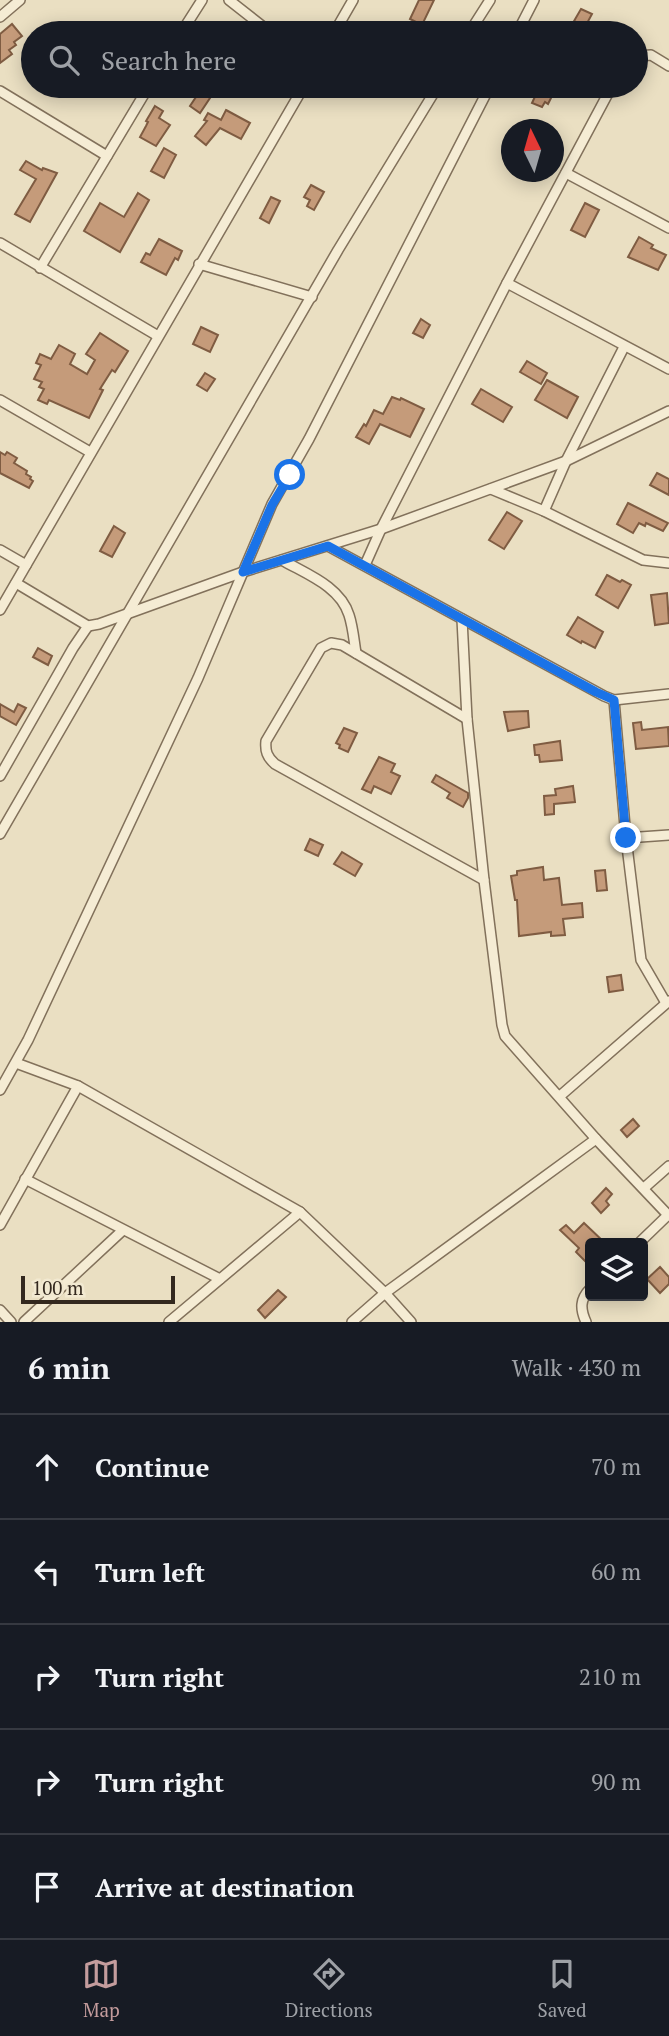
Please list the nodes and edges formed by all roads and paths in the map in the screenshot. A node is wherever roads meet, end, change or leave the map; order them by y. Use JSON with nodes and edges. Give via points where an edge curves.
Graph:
{"nodes":[{"id":1,"x":20,"y":0,"type":"edge"},
{"id":2,"x":202,"y":0,"type":"edge"},
{"id":3,"x":229,"y":0,"type":"edge"},
{"id":4,"x":353,"y":0,"type":"edge"},
{"id":5,"x":490,"y":0,"type":"edge"},
{"id":6,"x":534,"y":0,"type":"edge"},
{"id":7,"x":0,"y":17,"type":"edge"},
{"id":8,"x":189,"y":21,"type":"edge"},
{"id":9,"x":256,"y":21,"type":"edge"},
{"id":10,"x":341,"y":21,"type":"edge"},
{"id":11,"x":477,"y":21,"type":"edge"},
{"id":12,"x":523,"y":21,"type":"edge"},
{"id":13,"x":648,"y":55,"type":"edge"},
{"id":14,"x":669,"y":66,"type":"edge"},
{"id":15,"x":0,"y":91,"type":"edge"},
{"id":16,"x":142,"y":98,"type":"edge"},
{"id":17,"x":297,"y":98,"type":"edge"},
{"id":18,"x":431,"y":98,"type":"edge"},
{"id":19,"x":484,"y":98,"type":"edge"},
{"id":20,"x":606,"y":98,"type":"edge"},
{"id":21,"x":107,"y":156,"type":"junction"},
{"id":22,"x":566,"y":173,"type":"junction"},
{"id":23,"x":669,"y":228,"type":"edge"},
{"id":24,"x":0,"y":243,"type":"edge"},
{"id":25,"x":200,"y":264,"type":"junction"},
{"id":26,"x":40,"y":268,"type":"junction"},
{"id":27,"x":507,"y":283,"type":"junction"},
{"id":28,"x":312,"y":297,"type":"junction"},
{"id":29,"x":158,"y":337,"type":"junction"},
{"id":30,"x":624,"y":346,"type":"junction"},
{"id":31,"x":669,"y":369,"type":"edge"},
{"id":32,"x":0,"y":400,"type":"edge"},
{"id":33,"x":669,"y":411,"type":"edge"},
{"id":34,"x":90,"y":452,"type":"junction"},
{"id":35,"x":566,"y":461,"type":"junction"},
{"id":36,"x":491,"y":489,"type":"junction"},
{"id":37,"x":544,"y":511,"type":"junction"},
{"id":38,"x":381,"y":529,"type":"junction"},
{"id":39,"x":328,"y":546,"type":"junction"},
{"id":40,"x":0,"y":550,"type":"edge"},
{"id":41,"x":282,"y":560,"type":"junction"},
{"id":42,"x":669,"y":563,"type":"edge"},
{"id":43,"x":26,"y":565,"type":"junction"},
{"id":44,"x":365,"y":565,"type":"junction"},
{"id":45,"x":243,"y":572,"type":"junction"},
{"id":46,"x":16,"y":583,"type":"junction"},
{"id":47,"x":0,"y":610,"type":"edge"},
{"id":48,"x":126,"y":614,"type":"junction"},
{"id":49,"x":461,"y":618,"type":"junction"},
{"id":50,"x":88,"y":626,"type":"junction"},
{"id":51,"x":356,"y":653,"type":"junction"},
{"id":52,"x":669,"y":694,"type":"edge"},
{"id":53,"x":614,"y":700,"type":"junction"},
{"id":54,"x":467,"y":719,"type":"junction"},
{"id":55,"x":0,"y":776,"type":"edge"},
{"id":56,"x":0,"y":834,"type":"edge"},
{"id":57,"x":669,"y":835,"type":"edge"},
{"id":58,"x":626,"y":838,"type":"junction"},
{"id":59,"x":484,"y":880,"type":"junction"},
{"id":60,"x":668,"y":1002,"type":"edge"},
{"id":61,"x":16,"y":1063,"type":"junction"},
{"id":62,"x":78,"y":1086,"type":"junction"},
{"id":63,"x":0,"y":1090,"type":"edge"},
{"id":64,"x":560,"y":1096,"type":"junction"},
{"id":65,"x":596,"y":1139,"type":"junction"},
{"id":66,"x":669,"y":1166,"type":"edge"},
{"id":67,"x":25,"y":1179,"type":"junction"},
{"id":68,"x":644,"y":1188,"type":"junction"},
{"id":69,"x":300,"y":1212,"type":"junction"},
{"id":70,"x":669,"y":1216,"type":"edge"},
{"id":71,"x":0,"y":1225,"type":"edge"},
{"id":72,"x":123,"y":1230,"type":"junction"},
{"id":73,"x":645,"y":1238,"type":"edge"},
{"id":74,"x":220,"y":1279,"type":"junction"},
{"id":75,"x":385,"y":1293,"type":"junction"},
{"id":76,"x":585,"y":1294,"type":"edge"},
{"id":77,"x":0,"y":1310,"type":"edge"},
{"id":78,"x":11,"y":1322,"type":"edge"},
{"id":79,"x":24,"y":1322,"type":"edge"},
{"id":80,"x":169,"y":1322,"type":"edge"},
{"id":81,"x":352,"y":1322,"type":"edge"},
{"id":82,"x":411,"y":1322,"type":"edge"},
{"id":83,"x":586,"y":1322,"type":"edge"}],
"edges":[{"from":1,"to":7,"type":"street"},
{"from":2,"to":8,"type":"street"},
{"from":3,"to":9,"type":"street"},
{"from":4,"to":10,"type":"street"},
{"from":5,"to":11,"type":"street"},
{"from":6,"to":12,"type":"street"},
{"from":13,"to":14,"type":"street"},
{"from":15,"to":21,"type":"street"},
{"from":16,"to":21,"type":"street"},
{"from":17,"to":25,"type":"street"},
{"from":18,"to":28,"type":"street"},
{"from":19,"to":45,"type":"street","via":[[272,505]]},
{"from":20,"to":22,"type":"street"},
{"from":21,"to":26,"type":"street"},
{"from":22,"to":23,"type":"street"},
{"from":22,"to":27,"type":"street"},
{"from":24,"to":26,"type":"street"},
{"from":25,"to":28,"type":"street"},
{"from":25,"to":29,"type":"street"},
{"from":26,"to":29,"type":"street"},
{"from":27,"to":30,"type":"street"},
{"from":27,"to":38,"type":"street"},
{"from":28,"to":48,"type":"street"},
{"from":29,"to":34,"type":"street"},
{"from":30,"to":31,"type":"street"},
{"from":30,"to":35,"type":"street"},
{"from":32,"to":34,"type":"street"},
{"from":33,"to":35,"type":"street"},
{"from":34,"to":43,"type":"street"},
{"from":35,"to":36,"type":"street"},
{"from":35,"to":37,"type":"street"},
{"from":36,"to":37,"type":"street"},
{"from":36,"to":38,"type":"street"},
{"from":37,"to":42,"type":"street","via":[[643,560]]},
{"from":38,"to":39,"type":"street"},
{"from":38,"to":44,"type":"street"},
{"from":39,"to":41,"type":"street"},
{"from":39,"to":44,"type":"street"},
{"from":40,"to":43,"type":"street"},
{"from":41,"to":45,"type":"street"},
{"from":41,"to":51,"type":"street","via":[[339,597],[350,616]]},
{"from":43,"to":46,"type":"street"},
{"from":44,"to":49,"type":"street"},
{"from":45,"to":48,"type":"street"},
{"from":45,"to":61,"type":"street","via":[[198,678]]},
{"from":46,"to":47,"type":"street"},
{"from":46,"to":50,"type":"street"},
{"from":48,"to":50,"type":"street"},
{"from":48,"to":56,"type":"street"},
{"from":49,"to":53,"type":"street"},
{"from":49,"to":54,"type":"street"},
{"from":50,"to":55,"type":"street"},
{"from":51,"to":54,"type":"street"},
{"from":51,"to":59,"type":"street","via":[[336,643],[321,648],[266,741],[270,760]]},
{"from":52,"to":53,"type":"street"},
{"from":53,"to":58,"type":"street"},
{"from":54,"to":59,"type":"street"},
{"from":57,"to":58,"type":"street"},
{"from":58,"to":60,"type":"street","via":[[642,962]]},
{"from":59,"to":64,"type":"street","via":[[505,1036]]},
{"from":60,"to":64,"type":"street"},
{"from":61,"to":62,"type":"street"},
{"from":61,"to":63,"type":"street"},
{"from":62,"to":67,"type":"street"},
{"from":62,"to":69,"type":"street"},
{"from":64,"to":65,"type":"street"},
{"from":65,"to":68,"type":"street"},
{"from":65,"to":75,"type":"street"},
{"from":66,"to":68,"type":"street"},
{"from":67,"to":71,"type":"street"},
{"from":67,"to":72,"type":"street"},
{"from":68,"to":70,"type":"street"},
{"from":69,"to":74,"type":"street"},
{"from":69,"to":75,"type":"street"},
{"from":70,"to":73,"type":"street"},
{"from":72,"to":74,"type":"street"},
{"from":72,"to":79,"type":"street"},
{"from":74,"to":80,"type":"street"},
{"from":75,"to":81,"type":"street"},
{"from":75,"to":82,"type":"street"},
{"from":76,"to":83,"type":"street","via":[[582,1309]]},
{"from":77,"to":78,"type":"street"}]}
